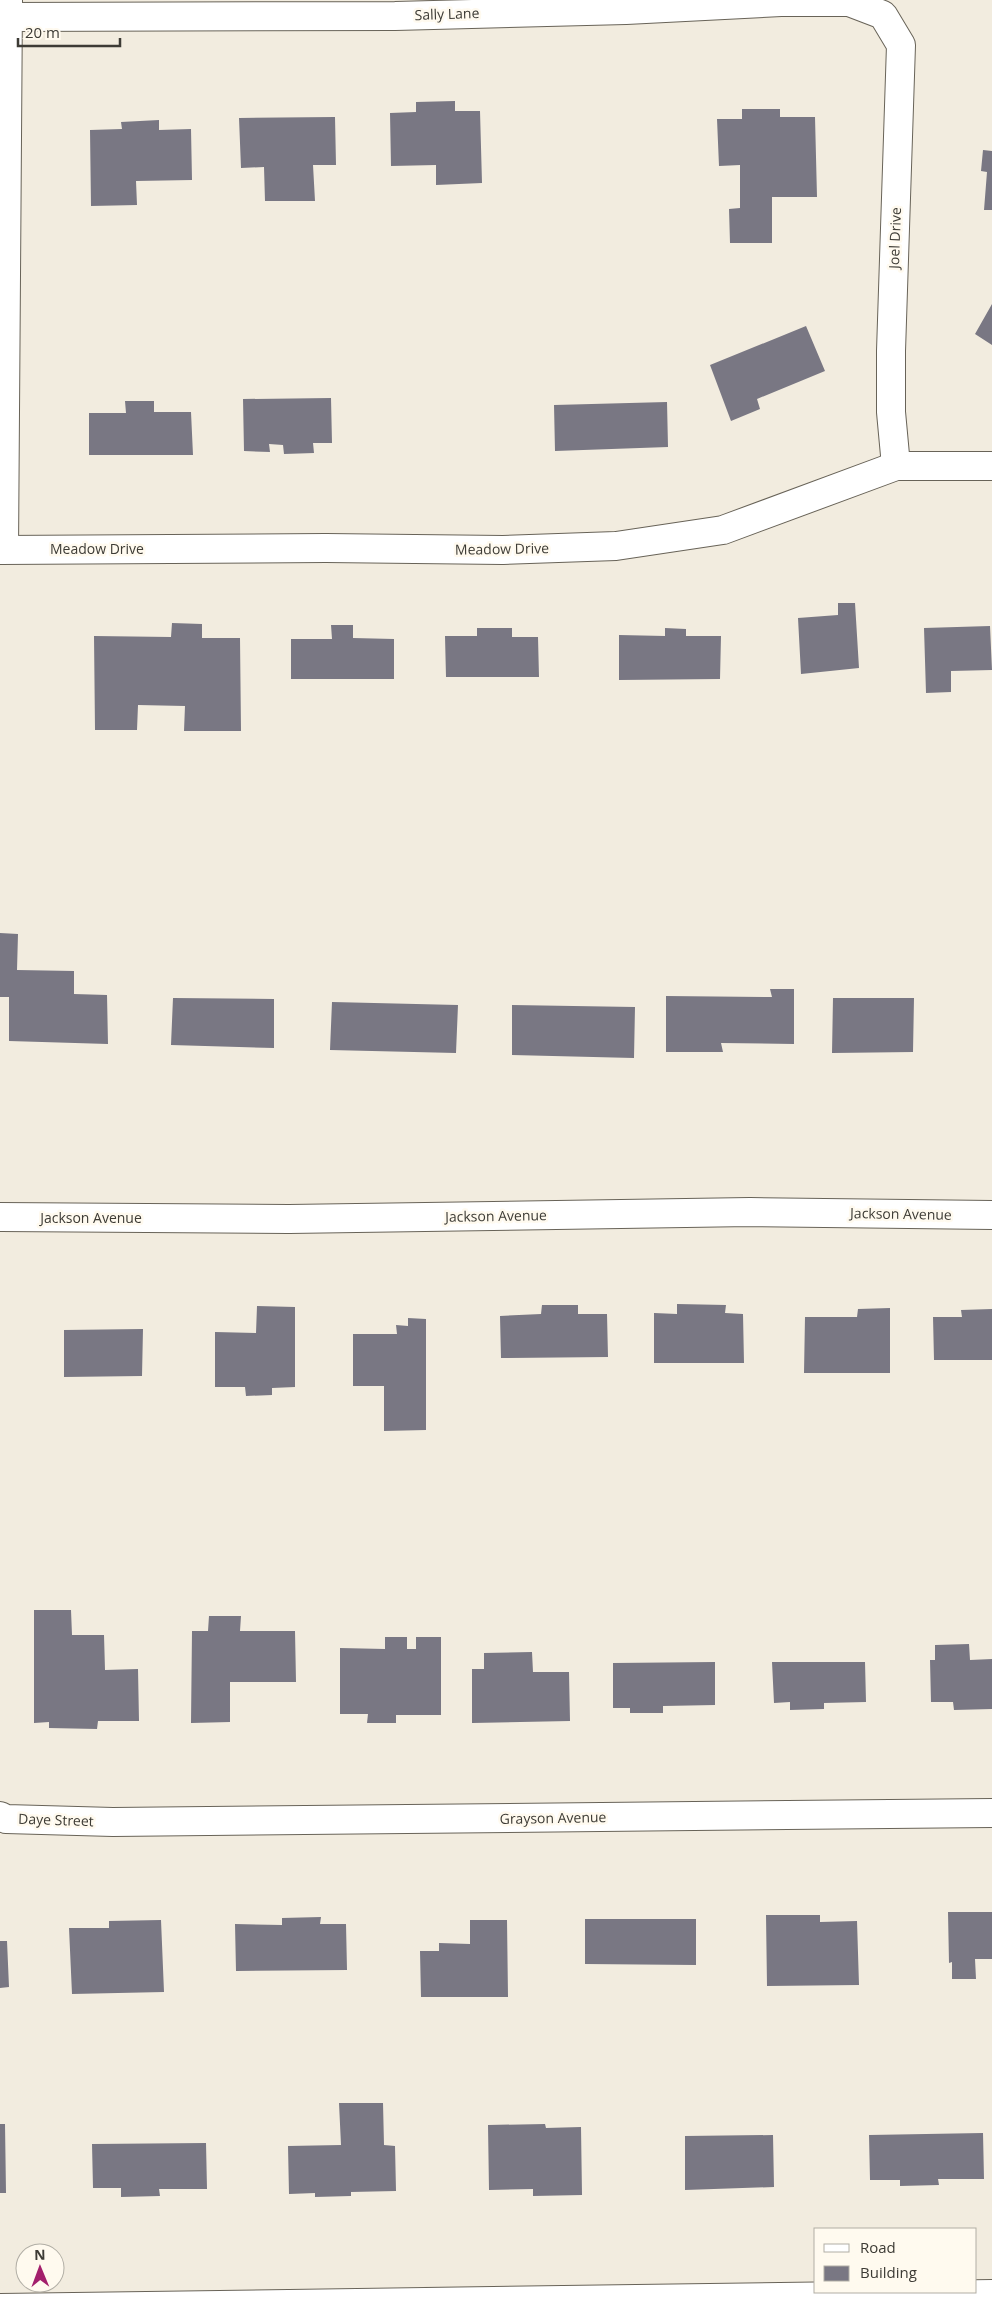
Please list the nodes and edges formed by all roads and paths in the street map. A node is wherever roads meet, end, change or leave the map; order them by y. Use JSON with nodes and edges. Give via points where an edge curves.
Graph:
{"nodes":[{"id":1,"x":8,"y":8,"type":"edge"},
{"id":2,"x":883,"y":15,"type":"joint"},
{"id":3,"x":896,"y":466,"type":"junction"},
{"id":4,"x":992,"y":466,"type":"edge"},
{"id":5,"x":2,"y":550,"type":"edge"},
{"id":6,"x":992,"y":1215,"type":"edge"},
{"id":7,"x":0,"y":1217,"type":"edge"},
{"id":8,"x":992,"y":1813,"type":"edge"},
{"id":9,"x":0,"y":1816,"type":"edge"},
{"id":10,"x":113,"y":1822,"type":"joint"},
{"id":11,"x":992,"y":2294,"type":"edge"},
{"id":12,"x":0,"y":2308,"type":"edge"}],
"edges":[{"from":1,"to":2,"type":"street","name":"Sally Lane","via":[[394,16],[849,2]]},
{"from":1,"to":5,"type":"street"},
{"from":2,"to":3,"type":"street","name":"Joel Drive","via":[[901,45],[891,352],[891,412]]},
{"from":3,"to":4,"type":"street","name":"Meadow Drive"},
{"from":3,"to":5,"type":"street","name":"Meadow Drive","via":[[722,530],[616,546],[502,550]]},
{"from":6,"to":7,"type":"street","name":"Jackson Avenue","via":[[750,1212],[289,1219]]},
{"from":8,"to":10,"type":"street","name":"Grayson Avenue"},
{"from":9,"to":10,"type":"street","name":"Daye Street"},
{"from":11,"to":12,"type":"street"}]}
